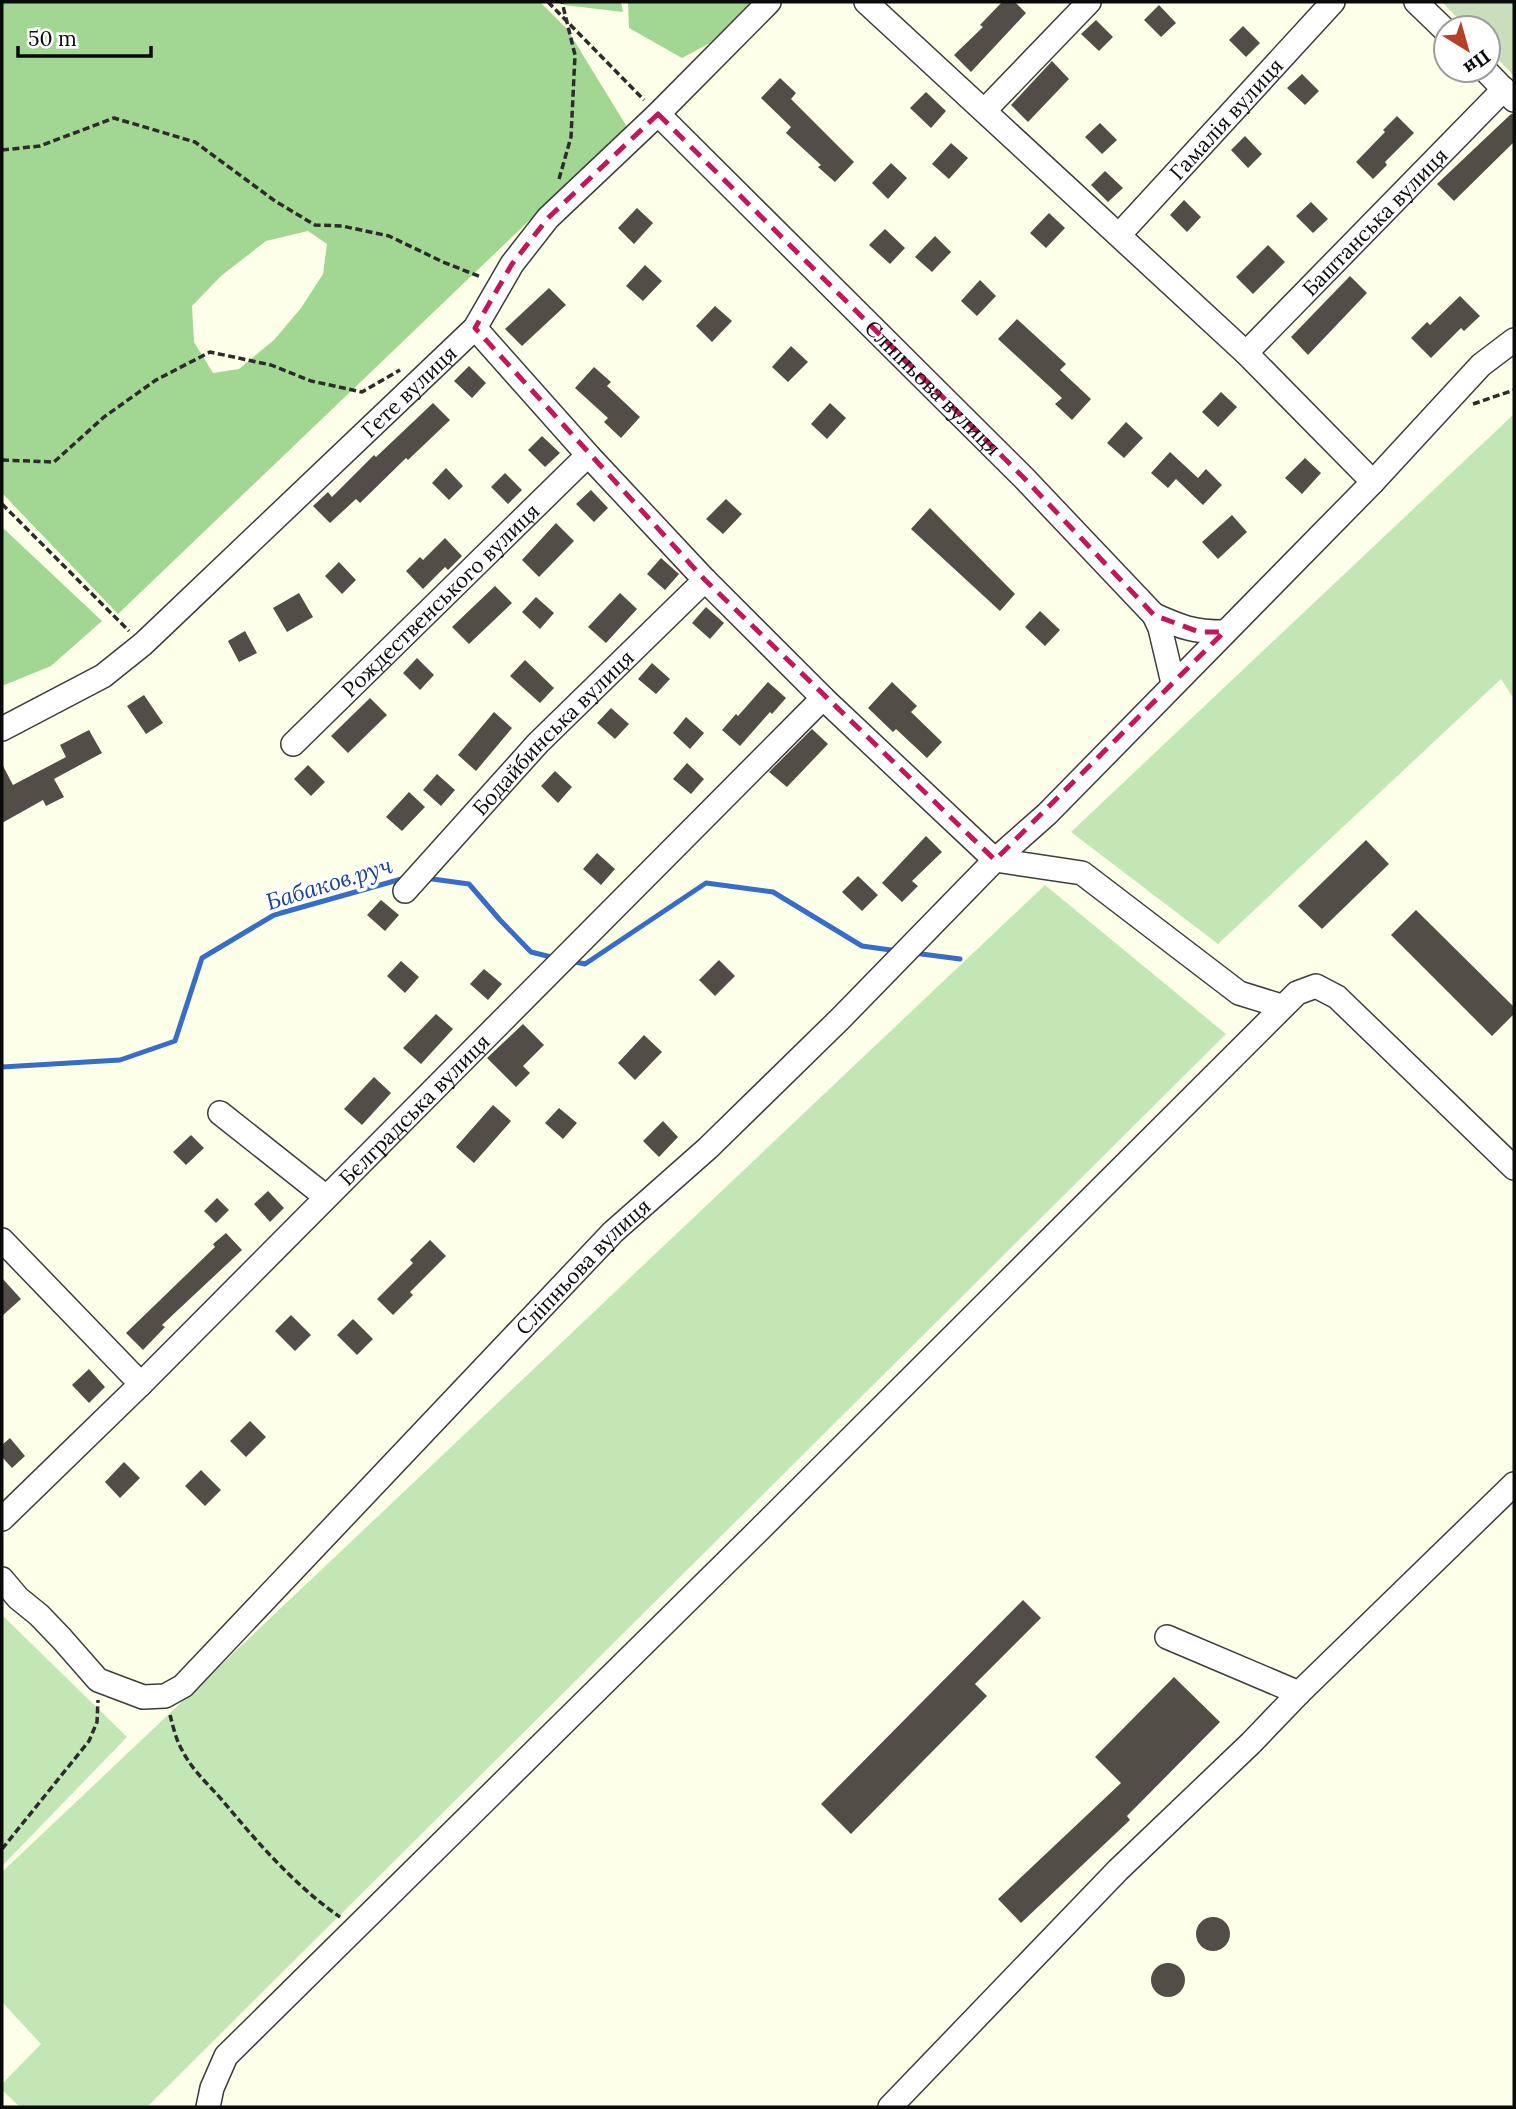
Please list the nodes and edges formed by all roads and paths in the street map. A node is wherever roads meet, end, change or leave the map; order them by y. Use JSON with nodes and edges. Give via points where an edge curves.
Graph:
{"nodes":[{"id":1,"x":548,"y":2,"type":"edge"},
{"id":2,"x":562,"y":2,"type":"edge"},
{"id":3,"x":769,"y":2,"type":"edge"},
{"id":4,"x":866,"y":2,"type":"edge"},
{"id":5,"x":1089,"y":2,"type":"edge"},
{"id":6,"x":1333,"y":2,"type":"edge"},
{"id":7,"x":1416,"y":2,"type":"edge"},
{"id":8,"x":1432,"y":17,"type":"edge"},
{"id":9,"x":566,"y":19,"type":"junction"},
{"id":10,"x":1509,"y":94,"type":"edge"},
{"id":11,"x":985,"y":110,"type":"junction"},
{"id":12,"x":658,"y":114,"type":"junction"},
{"id":13,"x":2,"y":150,"type":"edge"},
{"id":14,"x":548,"y":218,"type":"junction"},
{"id":15,"x":1119,"y":235,"type":"junction"},
{"id":16,"x":512,"y":264,"type":"junction"},
{"id":17,"x":475,"y":328,"type":"junction"},
{"id":18,"x":1514,"y":340,"type":"edge"},
{"id":19,"x":1246,"y":353,"type":"junction"},
{"id":20,"x":407,"y":366,"type":"dead end"},
{"id":21,"x":588,"y":455,"type":"junction"},
{"id":22,"x":2,"y":460,"type":"edge"},
{"id":23,"x":1373,"y":482,"type":"junction"},
{"id":24,"x":2,"y":504,"type":"edge"},
{"id":25,"x":705,"y":580,"type":"junction"},
{"id":26,"x":1154,"y":615,"type":"junction"},
{"id":27,"x":1224,"y":632,"type":"junction"},
{"id":28,"x":143,"y":645,"type":"junction"},
{"id":29,"x":1173,"y":683,"type":"junction"},
{"id":30,"x":823,"y":698,"type":"junction"},
{"id":31,"x":2,"y":729,"type":"edge"},
{"id":32,"x":293,"y":744,"type":"dead end"},
{"id":33,"x":995,"y":860,"type":"junction"},
{"id":34,"x":405,"y":891,"type":"dead end"},
{"id":35,"x":1281,"y":1006,"type":"junction"},
{"id":36,"x":220,"y":1113,"type":"dead end"},
{"id":37,"x":1514,"y":1168,"type":"edge"},
{"id":38,"x":326,"y":1197,"type":"junction"},
{"id":39,"x":2,"y":1240,"type":"edge"},
{"id":40,"x":141,"y":1384,"type":"junction"},
{"id":41,"x":1514,"y":1483,"type":"edge"},
{"id":42,"x":2,"y":1519,"type":"edge"},
{"id":43,"x":2,"y":1579,"type":"edge"},
{"id":44,"x":1167,"y":1637,"type":"dead end"},
{"id":45,"x":99,"y":1681,"type":"junction"},
{"id":46,"x":174,"y":1691,"type":"junction"},
{"id":47,"x":1298,"y":1693,"type":"junction"},
{"id":48,"x":2,"y":1849,"type":"edge"},
{"id":49,"x":355,"y":1928,"type":"junction"},
{"id":50,"x":208,"y":2107,"type":"edge"},
{"id":51,"x":890,"y":2107,"type":"edge"}],
"edges":[{"from":1,"to":9,"type":"path"},
{"from":2,"to":9,"type":"path"},
{"from":3,"to":12,"type":"street","name":"Гете вулиця"},
{"from":4,"to":11,"type":"street"},
{"from":5,"to":11,"type":"street"},
{"from":6,"to":15,"type":"street","name":"Гамалія вулиця"},
{"from":7,"to":8,"type":"street"},
{"from":9,"to":12,"type":"path"},
{"from":9,"to":14,"type":"path","via":[[575,55],[570,137]]},
{"from":10,"to":19,"type":"street","name":"Баштанська вулиця"},
{"from":11,"to":15,"type":"street"},
{"from":12,"to":14,"type":"street","name":"Гете вулиця"},
{"from":12,"to":26,"type":"street","name":"Сліпньова вулиця","via":[[1024,478]]},
{"from":13,"to":16,"type":"path","via":[[40,146],[114,118],[195,142],[316,225],[389,236],[480,278]]},
{"from":14,"to":16,"type":"street","name":"Гете вулиця"},
{"from":15,"to":19,"type":"street"},
{"from":16,"to":17,"type":"street","name":"Гете вулиця"},
{"from":17,"to":21,"type":"street"},
{"from":17,"to":28,"type":"street","name":"Гете вулиця"},
{"from":18,"to":23,"type":"street","name":"Сліпньова вулиця","via":[[1481,365]]},
{"from":19,"to":23,"type":"street"},
{"from":20,"to":22,"type":"path","via":[[362,392],[209,352],[156,380],[104,417],[54,462]]},
{"from":21,"to":25,"type":"street"},
{"from":21,"to":32,"type":"street","name":"Рождественського вулиця"},
{"from":23,"to":27,"type":"street","name":"Сліпньова вулиця"},
{"from":24,"to":28,"type":"path"},
{"from":25,"to":30,"type":"street"},
{"from":25,"to":34,"type":"street","name":"Бодайбинська вулиця","via":[[538,743]]},
{"from":26,"to":27,"type":"street","via":[[1182,628]]},
{"from":26,"to":29,"type":"street","name":"Сліпньова вулиця"},
{"from":27,"to":29,"type":"street","name":"Сліпньова вулиця"},
{"from":28,"to":31,"type":"street","name":"Гете вулиця","via":[[103,676]]},
{"from":29,"to":33,"type":"street","name":"Сліпньова вулиця","via":[[1047,814]]},
{"from":30,"to":33,"type":"street"},
{"from":30,"to":38,"type":"street","name":"Бєлградська вулиця"},
{"from":33,"to":35,"type":"street","via":[[1082,873],[1239,993]]},
{"from":33,"to":46,"type":"street","name":"Сліпньова вулиця","via":[[708,1148],[613,1232]]},
{"from":35,"to":37,"type":"street","via":[[1315,986],[1337,997]]},
{"from":35,"to":49,"type":"street"},
{"from":36,"to":38,"type":"street"},
{"from":38,"to":40,"type":"street","name":"Бєлградська вулиця"},
{"from":39,"to":40,"type":"street"},
{"from":40,"to":42,"type":"street","name":"Бєлградська вулиця"},
{"from":41,"to":47,"type":"street"},
{"from":43,"to":45,"type":"street"},
{"from":44,"to":47,"type":"street"},
{"from":45,"to":46,"type":"street","via":[[143,1697]]},
{"from":45,"to":48,"type":"path","via":[[97,1722],[89,1741]]},
{"from":46,"to":49,"type":"path","via":[[181,1749],[201,1779],[313,1899]]},
{"from":47,"to":51,"type":"street","via":[[1118,1870]]},
{"from":49,"to":50,"type":"street","via":[[226,2056]]}]}
